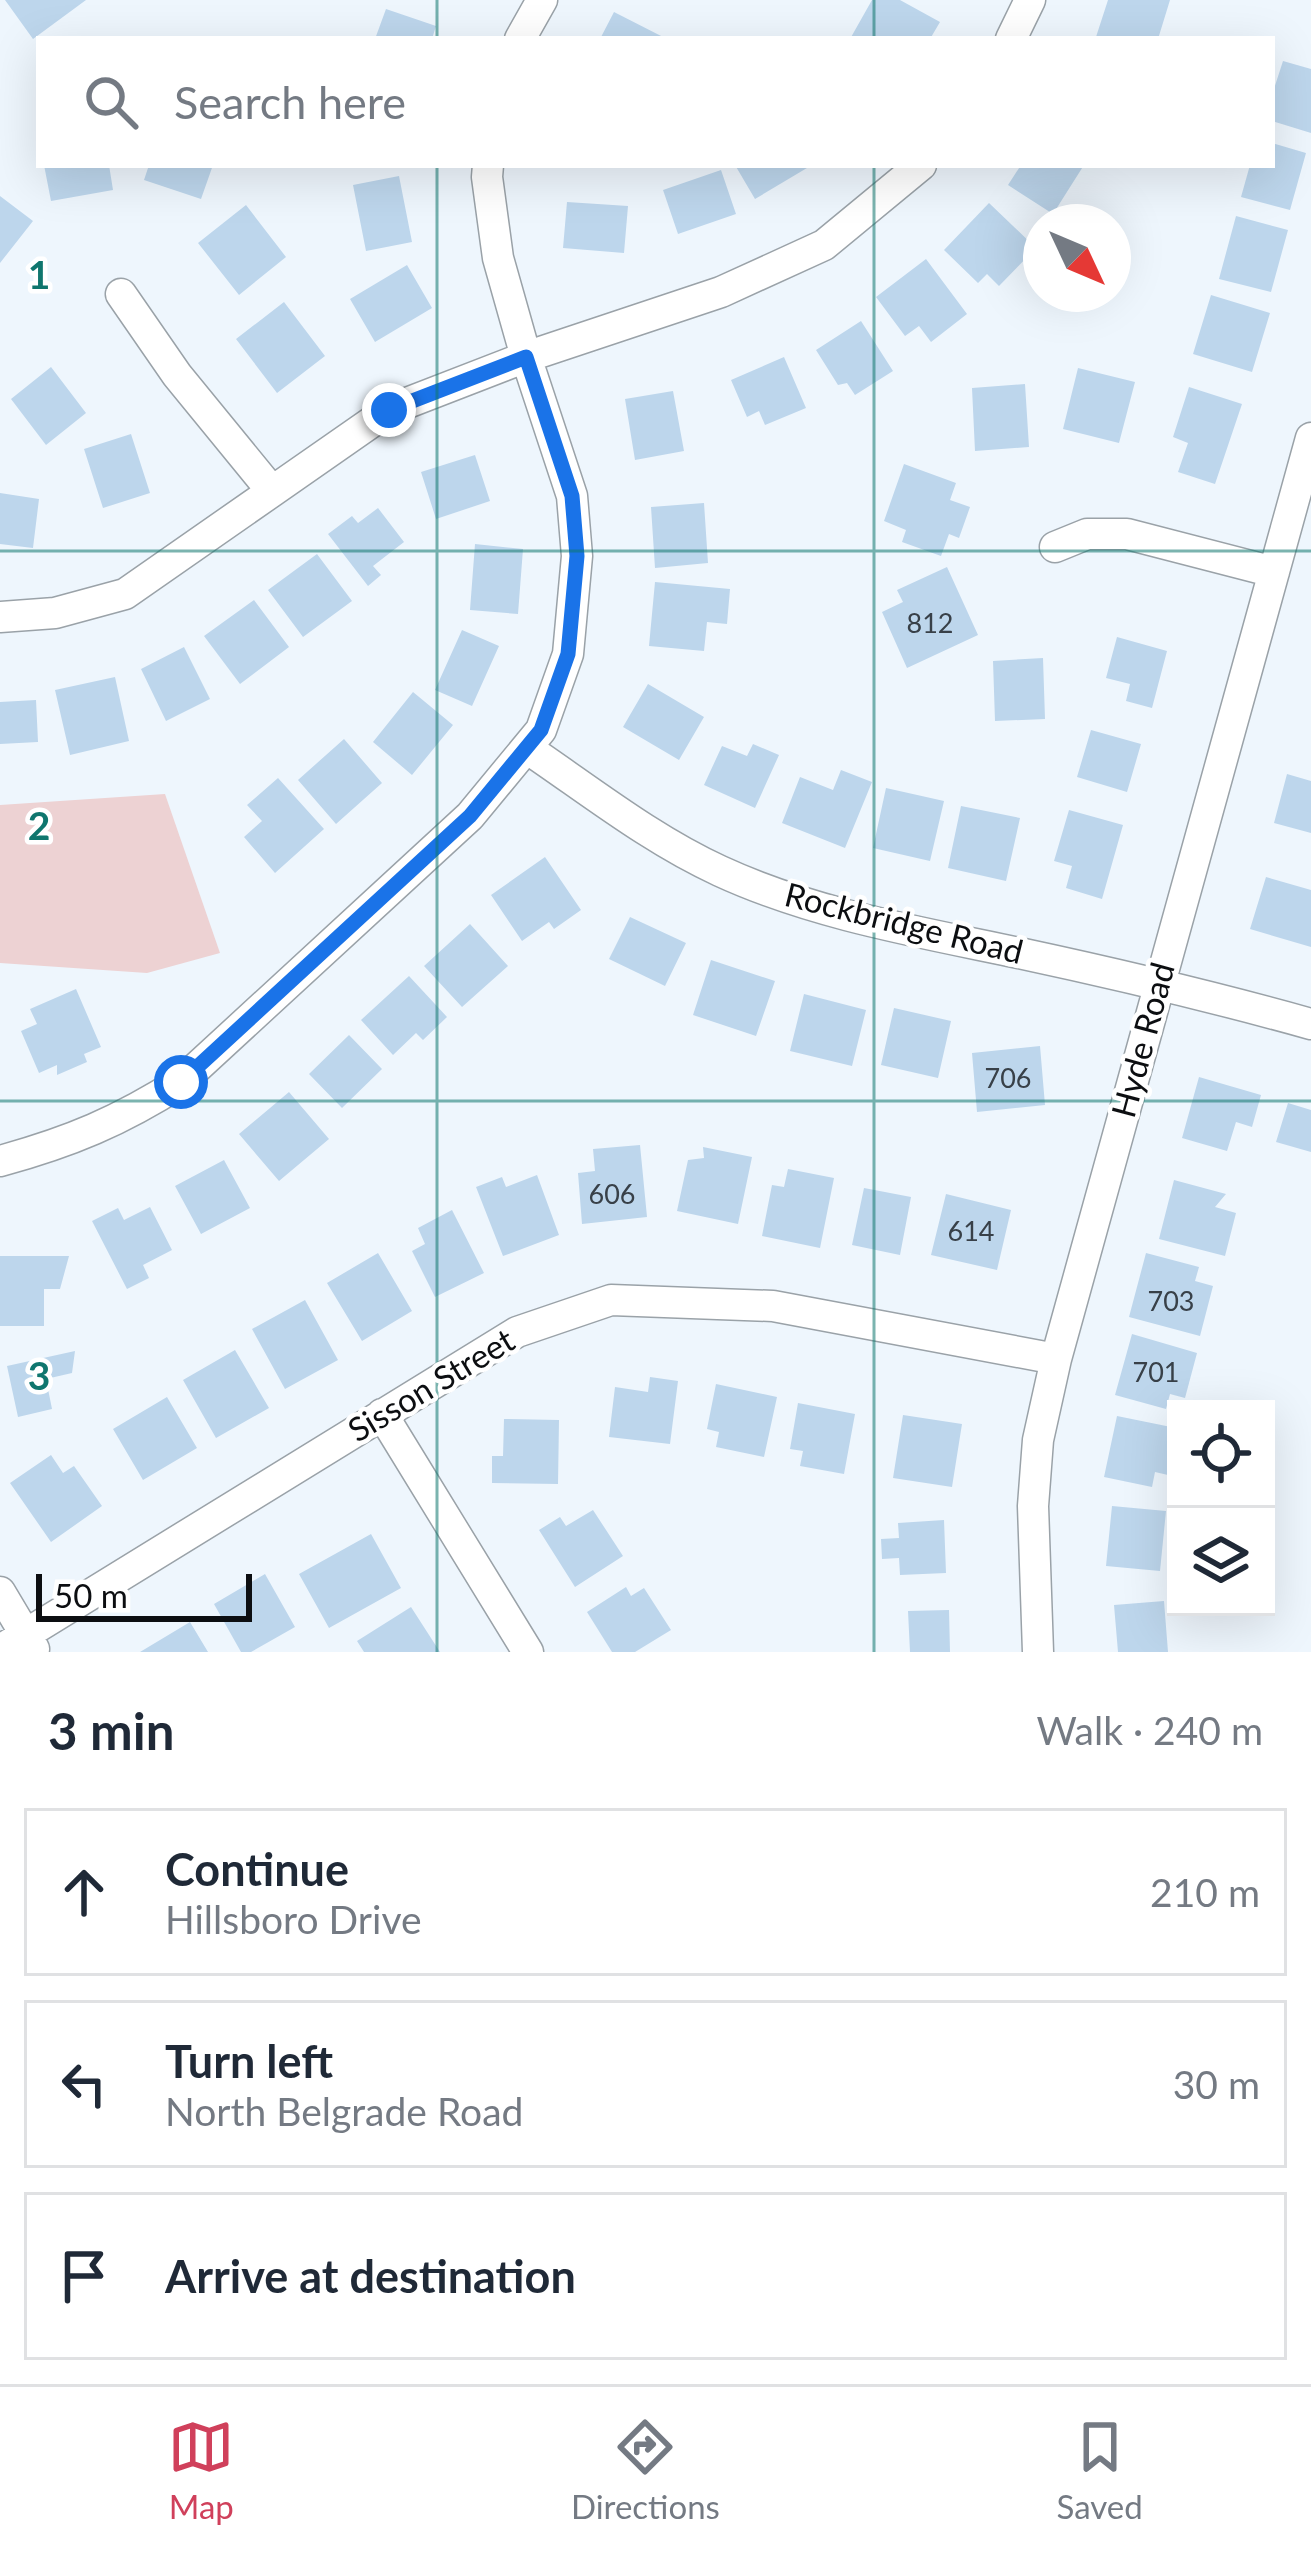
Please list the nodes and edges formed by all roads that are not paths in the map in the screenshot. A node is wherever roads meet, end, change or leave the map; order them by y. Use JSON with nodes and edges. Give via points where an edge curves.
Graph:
{"nodes":[{"id":1,"x":542,"y":0,"type":"edge"},
{"id":2,"x":1030,"y":0,"type":"edge"},
{"id":3,"x":522,"y":36,"type":"edge"},
{"id":4,"x":1012,"y":36,"type":"edge"},
{"id":5,"x":488,"y":168,"type":"edge"},
{"id":6,"x":917,"y":168,"type":"edge"},
{"id":7,"x":121,"y":293,"type":"dead end"},
{"id":8,"x":526,"y":357,"type":"junction"},
{"id":9,"x":1311,"y":438,"type":"edge"},
{"id":10,"x":271,"y":490,"type":"junction"},
{"id":11,"x":1055,"y":547,"type":"dead end"},
{"id":12,"x":1274,"y":572,"type":"junction"},
{"id":13,"x":0,"y":617,"type":"edge"},
{"id":14,"x":527,"y":749,"type":"junction"},
{"id":15,"x":1158,"y":982,"type":"junction"},
{"id":16,"x":1311,"y":1024,"type":"edge"},
{"id":17,"x":0,"y":1161,"type":"edge"},
{"id":18,"x":1056,"y":1359,"type":"junction"},
{"id":19,"x":382,"y":1414,"type":"junction"},
{"id":20,"x":0,"y":1592,"type":"edge"},
{"id":21,"x":20,"y":1646,"type":"edge"},
{"id":22,"x":528,"y":1652,"type":"edge"},
{"id":23,"x":1038,"y":1652,"type":"edge"}],
"edges":[{"from":1,"to":3,"type":"street"},
{"from":2,"to":4,"type":"street"},
{"from":5,"to":8,"type":"street","via":[[498,258]]},
{"from":6,"to":8,"type":"street","via":[[824,245],[721,292]]},
{"from":7,"to":10,"type":"street"},
{"from":8,"to":10,"type":"street","via":[[389,410]]},
{"from":8,"to":14,"type":"street","via":[[572,496],[577,556],[568,654]]},
{"from":9,"to":12,"type":"street","name":"Hyde Road"},
{"from":10,"to":13,"type":"street","via":[[125,594],[56,614]]},
{"from":11,"to":12,"type":"street","via":[[1087,535],[1127,534]]},
{"from":12,"to":15,"type":"street","name":"Hyde Road"},
{"from":14,"to":15,"type":"street","name":"Rockbridge Road","via":[[666,841],[780,894]]},
{"from":14,"to":17,"type":"street","via":[[470,816],[181,1082],[134,1112]]},
{"from":15,"to":16,"type":"street","name":"Rockbridge Road"},
{"from":15,"to":18,"type":"street","name":"Hyde Road"},
{"from":18,"to":19,"type":"street","name":"Sisson Street","via":[[773,1306],[611,1300],[517,1332]]},
{"from":18,"to":23,"type":"street","name":"Hyde Road","via":[[1033,1506]]},
{"from":19,"to":21,"type":"street","name":"Sisson Street"},
{"from":19,"to":22,"type":"street"},
{"from":20,"to":21,"type":"street"}]}
